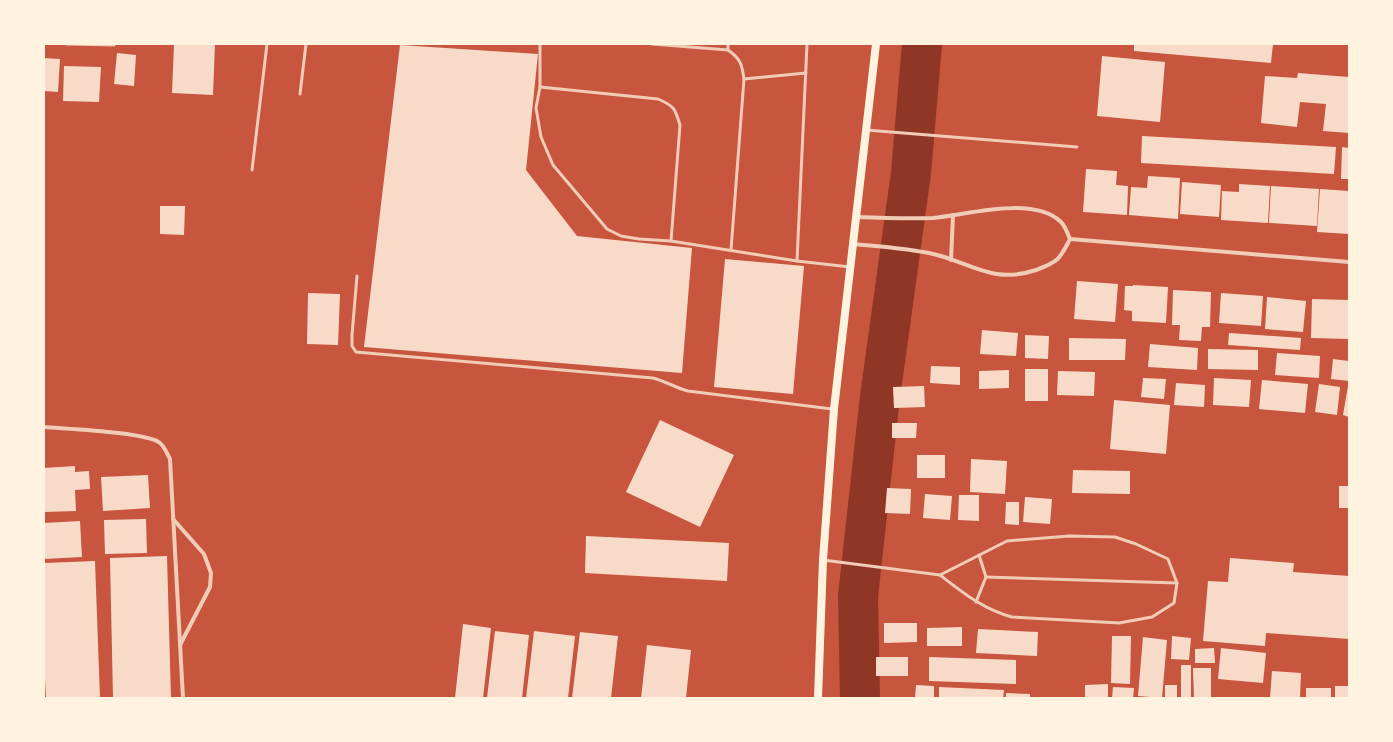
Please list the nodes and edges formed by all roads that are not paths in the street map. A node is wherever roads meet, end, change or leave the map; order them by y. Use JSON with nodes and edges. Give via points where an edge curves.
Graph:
{"nodes":[{"id":1,"x":67,"y":44,"type":"edge"},
{"id":2,"x":267,"y":44,"type":"edge"},
{"id":3,"x":306,"y":44,"type":"edge"},
{"id":4,"x":540,"y":44,"type":"edge"},
{"id":5,"x":652,"y":44,"type":"edge"},
{"id":6,"x":728,"y":44,"type":"edge"},
{"id":7,"x":807,"y":44,"type":"edge"},
{"id":8,"x":876,"y":44,"type":"edge"},
{"id":9,"x":114,"y":45,"type":"dead end"},
{"id":10,"x":728,"y":50,"type":"junction"},
{"id":11,"x":806,"y":73,"type":"junction"},
{"id":12,"x":744,"y":79,"type":"junction"},
{"id":13,"x":540,"y":87,"type":"junction"},
{"id":14,"x":300,"y":94,"type":"dead end"},
{"id":15,"x":866,"y":130,"type":"junction"},
{"id":16,"x":1077,"y":147,"type":"dead end"},
{"id":17,"x":252,"y":170,"type":"dead end"},
{"id":18,"x":952,"y":215,"type":"junction"},
{"id":19,"x":856,"y":218,"type":"junction"},
{"id":20,"x":1070,"y":238,"type":"junction"},
{"id":21,"x":671,"y":241,"type":"junction"},
{"id":22,"x":853,"y":244,"type":"junction"},
{"id":23,"x":731,"y":250,"type":"junction"},
{"id":24,"x":951,"y":260,"type":"junction"},
{"id":25,"x":797,"y":261,"type":"junction"},
{"id":26,"x":1349,"y":262,"type":"edge"},
{"id":27,"x":850,"y":267,"type":"junction"},
{"id":28,"x":357,"y":276,"type":"dead end"},
{"id":29,"x":834,"y":409,"type":"junction"},
{"id":30,"x":44,"y":427,"type":"edge"},
{"id":31,"x":173,"y":519,"type":"junction"},
{"id":32,"x":979,"y":555,"type":"junction"},
{"id":33,"x":823,"y":560,"type":"junction"},
{"id":34,"x":940,"y":575,"type":"junction"},
{"id":35,"x":986,"y":578,"type":"junction"},
{"id":36,"x":1177,"y":583,"type":"junction"},
{"id":37,"x":976,"y":602,"type":"junction"},
{"id":38,"x":180,"y":646,"type":"junction"},
{"id":39,"x":183,"y":698,"type":"edge"},
{"id":40,"x":818,"y":698,"type":"edge"}],
"edges":[{"from":1,"to":9,"type":"lane"},
{"from":2,"to":17,"type":"lane"},
{"from":3,"to":14,"type":"lane"},
{"from":4,"to":13,"type":"lane"},
{"from":5,"to":10,"type":"lane"},
{"from":6,"to":10,"type":"lane"},
{"from":7,"to":11,"type":"lane"},
{"from":8,"to":15,"type":"main road"},
{"from":10,"to":12,"type":"lane","via":[[736,56],[742,66]]},
{"from":11,"to":12,"type":"lane"},
{"from":11,"to":25,"type":"lane"},
{"from":12,"to":23,"type":"lane"},
{"from":13,"to":21,"type":"lane","via":[[536,108],[541,137],[553,165],[607,229],[620,236]]},
{"from":13,"to":21,"type":"lane","via":[[658,99],[671,104],[680,126]]},
{"from":15,"to":16,"type":"lane"},
{"from":15,"to":19,"type":"main road"},
{"from":18,"to":19,"type":"street","via":[[933,218]]},
{"from":18,"to":20,"type":"street","via":[[1024,208],[1047,213],[1062,223]]},
{"from":18,"to":24,"type":"street"},
{"from":19,"to":22,"type":"main road"},
{"from":20,"to":24,"type":"street","via":[[1061,256],[1051,264],[1025,273],[1002,275]]},
{"from":20,"to":26,"type":"street"},
{"from":21,"to":23,"type":"lane"},
{"from":22,"to":24,"type":"street","via":[[930,253]]},
{"from":22,"to":27,"type":"main road"},
{"from":23,"to":25,"type":"lane"},
{"from":25,"to":27,"type":"lane"},
{"from":27,"to":29,"type":"main road"},
{"from":28,"to":29,"type":"lane","via":[[352,335],[352,346],[356,352],[653,378],[682,390]]},
{"from":29,"to":33,"type":"main road"},
{"from":30,"to":31,"type":"street","via":[[136,435],[160,443],[170,459]]},
{"from":31,"to":38,"type":"street"},
{"from":31,"to":38,"type":"street","via":[[204,554],[211,573],[210,587]]},
{"from":32,"to":34,"type":"lane"},
{"from":32,"to":35,"type":"lane"},
{"from":32,"to":36,"type":"lane","via":[[1007,541],[1069,536],[1114,538],[1136,544],[1168,559]]},
{"from":33,"to":34,"type":"lane"},
{"from":33,"to":40,"type":"main road"},
{"from":34,"to":37,"type":"lane"},
{"from":35,"to":36,"type":"lane"},
{"from":35,"to":37,"type":"lane"},
{"from":36,"to":37,"type":"lane","via":[[1174,603],[1152,618],[1119,623],[1012,617],[998,614]]},
{"from":38,"to":39,"type":"street"}]}
